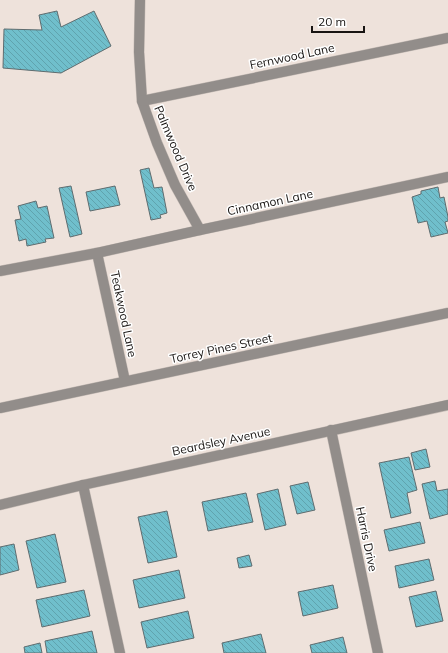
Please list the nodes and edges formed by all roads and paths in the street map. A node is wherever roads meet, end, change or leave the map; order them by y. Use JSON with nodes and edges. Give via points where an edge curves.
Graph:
{"nodes":[{"id":1,"x":140,"y":0,"type":"edge"},
{"id":2,"x":448,"y":38,"type":"edge"},
{"id":3,"x":142,"y":100,"type":"junction"},
{"id":4,"x":448,"y":177,"type":"edge"},
{"id":5,"x":200,"y":230,"type":"junction"},
{"id":6,"x":97,"y":253,"type":"junction"},
{"id":7,"x":0,"y":271,"type":"edge"},
{"id":8,"x":448,"y":312,"type":"edge"},
{"id":9,"x":125,"y":381,"type":"junction"},
{"id":10,"x":448,"y":405,"type":"edge"},
{"id":11,"x":0,"y":408,"type":"edge"},
{"id":12,"x":331,"y":430,"type":"junction"},
{"id":13,"x":83,"y":485,"type":"junction"},
{"id":14,"x":0,"y":505,"type":"edge"},
{"id":15,"x":120,"y":653,"type":"edge"},
{"id":16,"x":378,"y":653,"type":"edge"}],
"edges":[{"from":1,"to":3,"type":"street","name":"Palmwood Drive","via":[[139,52]]},
{"from":2,"to":3,"type":"street","name":"Fernwood Lane"},
{"from":3,"to":5,"type":"street","name":"Palmwood Drive","via":[[175,185]]},
{"from":4,"to":5,"type":"street","name":"Cinnamon Lane"},
{"from":5,"to":6,"type":"street","name":"Cinnamon Lane"},
{"from":6,"to":7,"type":"street","name":"Cinnamon Lane"},
{"from":6,"to":9,"type":"street","name":"Teakwood Lane"},
{"from":8,"to":9,"type":"street","name":"Torrey Pines Street"},
{"from":9,"to":11,"type":"street","name":"Torrey Pines Street"},
{"from":10,"to":12,"type":"street","name":"Beardsley Avenue"},
{"from":12,"to":13,"type":"street","name":"Beardsley Avenue"},
{"from":12,"to":16,"type":"street","name":"Harris Drive"},
{"from":13,"to":14,"type":"street","name":"Beardsley Avenue"},
{"from":13,"to":15,"type":"street"}]}
